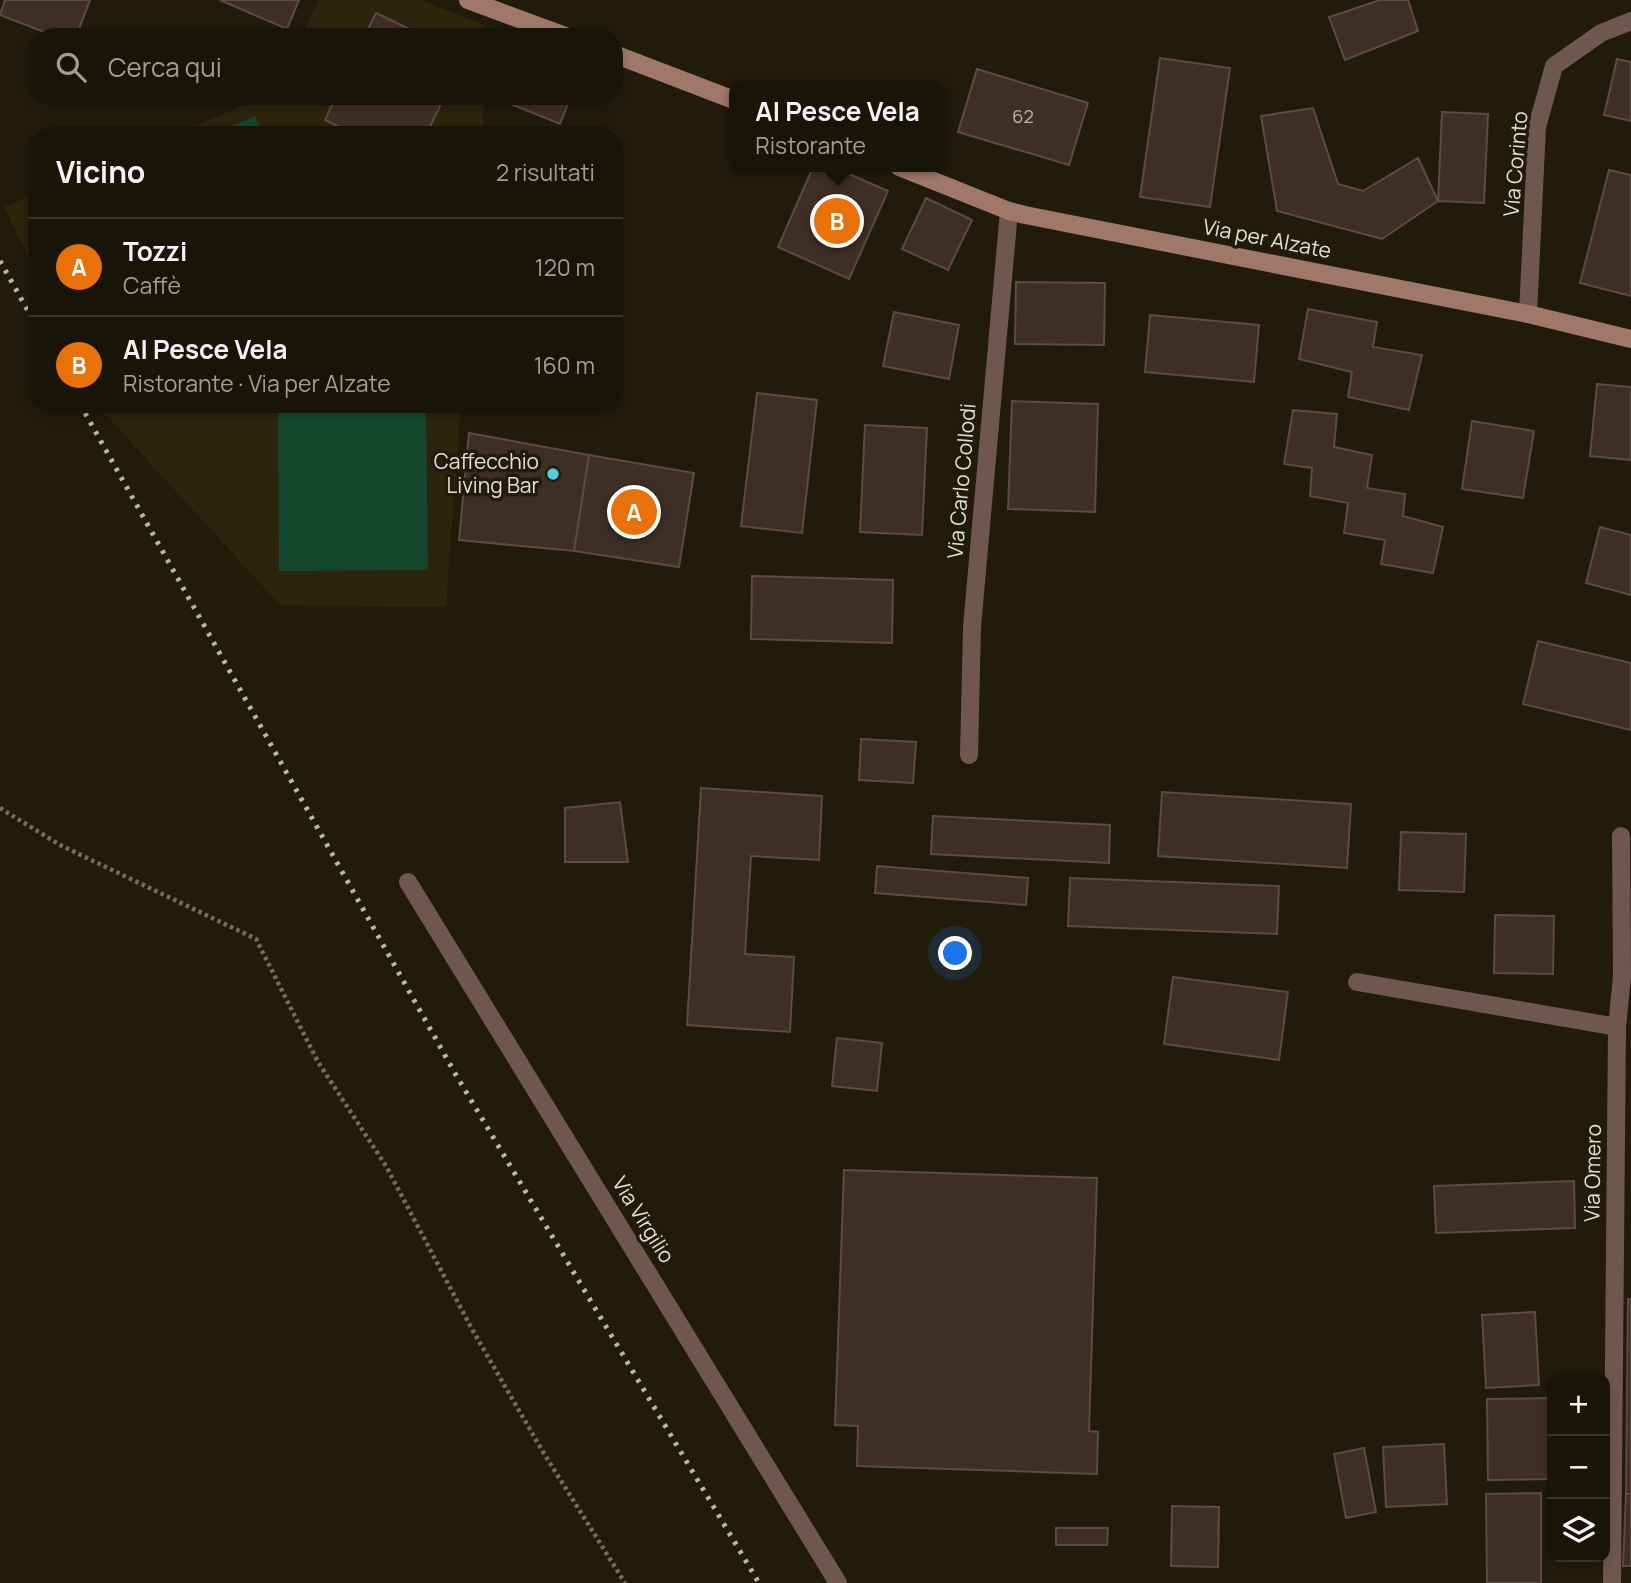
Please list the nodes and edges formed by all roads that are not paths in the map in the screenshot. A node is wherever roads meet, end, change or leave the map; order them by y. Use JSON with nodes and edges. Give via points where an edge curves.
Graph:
{"nodes":[{"id":1,"x":468,"y":0,"type":"edge"},
{"id":2,"x":1631,"y":21,"type":"edge"},
{"id":3,"x":544,"y":28,"type":"edge"},
{"id":4,"x":623,"y":57,"type":"edge"},
{"id":5,"x":729,"y":98,"type":"edge"},
{"id":6,"x":912,"y":172,"type":"edge"},
{"id":7,"x":1010,"y":211,"type":"junction"},
{"id":8,"x":1528,"y":314,"type":"junction"},
{"id":9,"x":1631,"y":339,"type":"edge"},
{"id":10,"x":969,"y":755,"type":"dead end"},
{"id":11,"x":1622,"y":836,"type":"dead end"},
{"id":12,"x":408,"y":882,"type":"dead end"},
{"id":13,"x":1357,"y":982,"type":"dead end"},
{"id":14,"x":1617,"y":1027,"type":"junction"},
{"id":15,"x":838,"y":1583,"type":"edge"},
{"id":16,"x":1612,"y":1583,"type":"edge"}],
"edges":[{"from":1,"to":3,"type":"street"},
{"from":2,"to":8,"type":"street","name":"Via Corinto","via":[[1601,33],[1554,66],[1537,127]]},
{"from":4,"to":5,"type":"street"},
{"from":6,"to":7,"type":"street","name":"Via per Alzate"},
{"from":7,"to":8,"type":"street","name":"Via per Alzate"},
{"from":7,"to":10,"type":"street","name":"Via Carlo Collodi","via":[[972,627]]},
{"from":8,"to":9,"type":"street","name":"Via per Alzate"},
{"from":11,"to":14,"type":"street","name":"Via Omero","via":[[1622,976]]},
{"from":12,"to":15,"type":"street","name":"Via Virgilio"},
{"from":13,"to":14,"type":"street"},
{"from":14,"to":16,"type":"street","name":"Via Omero"}]}
